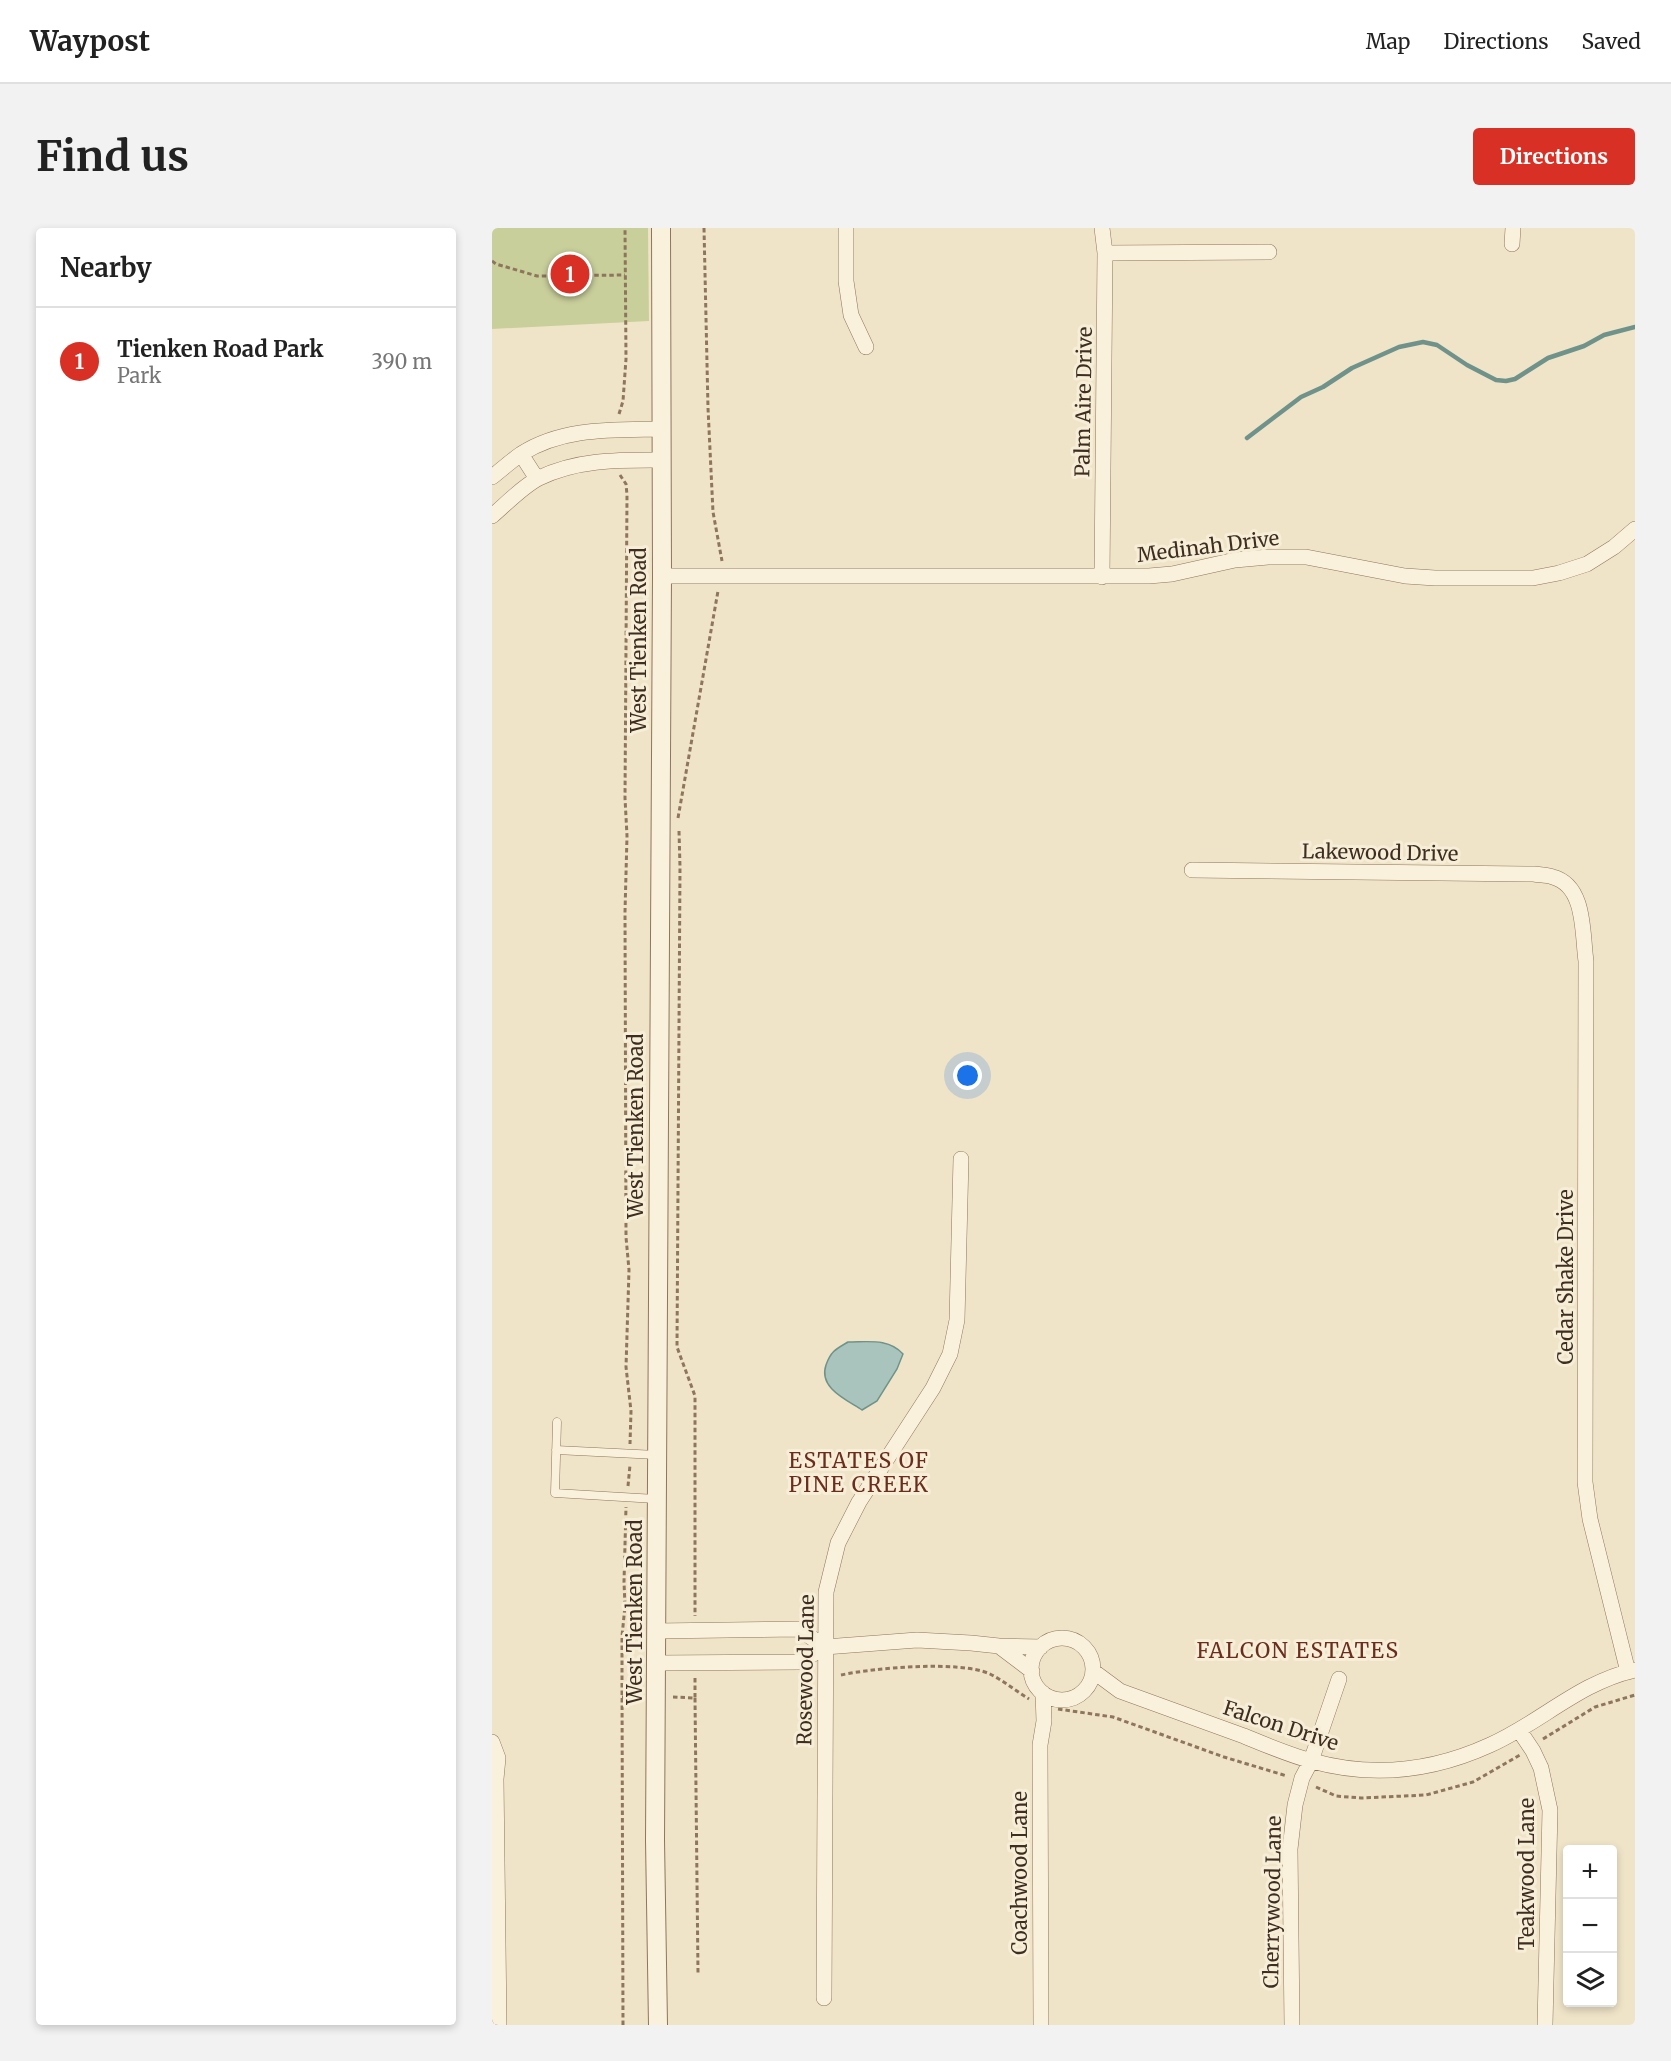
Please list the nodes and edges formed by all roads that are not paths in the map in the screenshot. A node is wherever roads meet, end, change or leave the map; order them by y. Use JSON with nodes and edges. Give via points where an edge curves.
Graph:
{"nodes":[{"id":1,"x":661,"y":228,"type":"edge"},
{"id":2,"x":846,"y":228,"type":"edge"},
{"id":3,"x":1102,"y":228,"type":"edge"},
{"id":4,"x":1513,"y":228,"type":"edge"},
{"id":5,"x":1512,"y":244,"type":"dead end"},
{"id":6,"x":1269,"y":252,"type":"dead end"},
{"id":7,"x":1105,"y":253,"type":"junction"},
{"id":8,"x":866,"y":347,"type":"dead end"},
{"id":9,"x":661,"y":429,"type":"junction"},
{"id":10,"x":521,"y":454,"type":"junction"},
{"id":11,"x":661,"y":460,"type":"junction"},
{"id":12,"x":492,"y":477,"type":"edge"},
{"id":13,"x":537,"y":479,"type":"junction"},
{"id":14,"x":492,"y":516,"type":"edge"},
{"id":15,"x":1635,"y":529,"type":"edge"},
{"id":16,"x":662,"y":576,"type":"junction"},
{"id":17,"x":1102,"y":577,"type":"junction"},
{"id":18,"x":1192,"y":870,"type":"dead end"},
{"id":19,"x":1564,"y":883,"type":"joint"},
{"id":20,"x":961,"y":1160,"type":"dead end"},
{"id":21,"x":557,"y":1422,"type":"dead end"},
{"id":22,"x":556,"y":1450,"type":"junction"},
{"id":23,"x":657,"y":1455,"type":"junction"},
{"id":24,"x":657,"y":1499,"type":"junction"},
{"id":25,"x":656,"y":1631,"type":"junction"},
{"id":26,"x":999,"y":1646,"type":"junction"},
{"id":27,"x":825,"y":1647,"type":"junction"},
{"id":28,"x":1041,"y":1647,"type":"junction"},
{"id":29,"x":656,"y":1663,"type":"junction"},
{"id":30,"x":1032,"y":1671,"type":"junction"},
{"id":31,"x":1093,"y":1671,"type":"junction"},
{"id":32,"x":1632,"y":1671,"type":"edge"},
{"id":33,"x":1339,"y":1679,"type":"dead end"},
{"id":34,"x":1084,"y":1691,"type":"junction"},
{"id":35,"x":1119,"y":1691,"type":"junction"},
{"id":36,"x":1037,"y":1697,"type":"junction"},
{"id":37,"x":1063,"y":1700,"type":"junction"},
{"id":38,"x":1044,"y":1721,"type":"junction"},
{"id":39,"x":1519,"y":1730,"type":"junction"},
{"id":40,"x":492,"y":1742,"type":"edge"},
{"id":41,"x":1311,"y":1761,"type":"junction"},
{"id":42,"x":824,"y":1998,"type":"dead end"},
{"id":43,"x":499,"y":2025,"type":"edge"},
{"id":44,"x":657,"y":2025,"type":"edge"},
{"id":45,"x":1041,"y":2025,"type":"edge"},
{"id":46,"x":1292,"y":2025,"type":"edge"},
{"id":47,"x":1545,"y":2025,"type":"edge"}],
"edges":[{"from":1,"to":9,"type":"street","name":"West Tienken Road"},
{"from":2,"to":8,"type":"street","via":[[846,281],[851,315]]},
{"from":3,"to":7,"type":"street","name":"Palm Aire Drive"},
{"from":4,"to":5,"type":"street"},
{"from":6,"to":7,"type":"street"},
{"from":7,"to":17,"type":"street","name":"Palm Aire Drive"},
{"from":9,"to":10,"type":"street","via":[[592,430],[557,437]]},
{"from":9,"to":11,"type":"street","name":"West Tienken Road"},
{"from":10,"to":12,"type":"street"},
{"from":10,"to":13,"type":"street"},
{"from":11,"to":13,"type":"street","via":[[600,460]]},
{"from":11,"to":16,"type":"street","name":"West Tienken Road"},
{"from":13,"to":14,"type":"street"},
{"from":15,"to":17,"type":"street","name":"Medinah Drive","via":[[1587,564],[1533,578],[1405,576],[1333,561],[1278,556],[1235,560],[1172,574]]},
{"from":16,"to":17,"type":"street","name":"Medinah Drive"},
{"from":16,"to":23,"type":"street","name":"West Tienken Road"},
{"from":18,"to":19,"type":"street","name":"Lakewood Drive","via":[[1534,874],[1555,877]]},
{"from":19,"to":32,"type":"street","name":"Cedar Shake Drive","via":[[1572,888],[1579,906],[1586,961],[1585,1482],[1590,1519]]},
{"from":20,"to":27,"type":"street","name":"Rosewood Lane","via":[[957,1320],[950,1354],[838,1543],[826,1592]]},
{"from":21,"to":22,"type":"lane"},
{"from":22,"to":23,"type":"lane"},
{"from":22,"to":24,"type":"lane","via":[[555,1493]]},
{"from":23,"to":24,"type":"street","name":"West Tienken Road"},
{"from":24,"to":25,"type":"street","name":"West Tienken Road"},
{"from":25,"to":27,"type":"street","via":[[799,1629]]},
{"from":25,"to":29,"type":"street","name":"West Tienken Road"},
{"from":26,"to":27,"type":"street","via":[[917,1640]]},
{"from":26,"to":28,"type":"street"},
{"from":26,"to":30,"type":"street"},
{"from":27,"to":29,"type":"street","via":[[800,1662]]},
{"from":27,"to":42,"type":"street","name":"Rosewood Lane"},
{"from":28,"to":30,"type":"street"},
{"from":28,"to":31,"type":"street","via":[[1060,1638],[1071,1639],[1088,1651]]},
{"from":29,"to":44,"type":"street","name":"West Tienken Road"},
{"from":30,"to":36,"type":"street"},
{"from":31,"to":34,"type":"street"},
{"from":31,"to":35,"type":"street","name":"Falcon Drive"},
{"from":32,"to":39,"type":"street","name":"Falcon Drive","via":[[1557,1704]]},
{"from":33,"to":41,"type":"street","name":"Cherrywood Lane"},
{"from":34,"to":35,"type":"street","name":"Falcon Drive"},
{"from":34,"to":37,"type":"street"},
{"from":35,"to":41,"type":"street","name":"Falcon Drive"},
{"from":36,"to":37,"type":"street"},
{"from":36,"to":38,"type":"street","name":"Coachwood Lane"},
{"from":37,"to":38,"type":"street"},
{"from":38,"to":45,"type":"street","name":"Coachwood Lane","via":[[1040,1745]]},
{"from":39,"to":41,"type":"street","name":"Falcon Drive","via":[[1465,1756],[1414,1769],[1359,1770]]},
{"from":39,"to":47,"type":"street","name":"Teakwood Lane","via":[[1541,1768],[1550,1810]]},
{"from":40,"to":43,"type":"street","via":[[498,1758]]},
{"from":41,"to":46,"type":"street","name":"Cherrywood Lane","via":[[1295,1805],[1290,1848]]}]}
